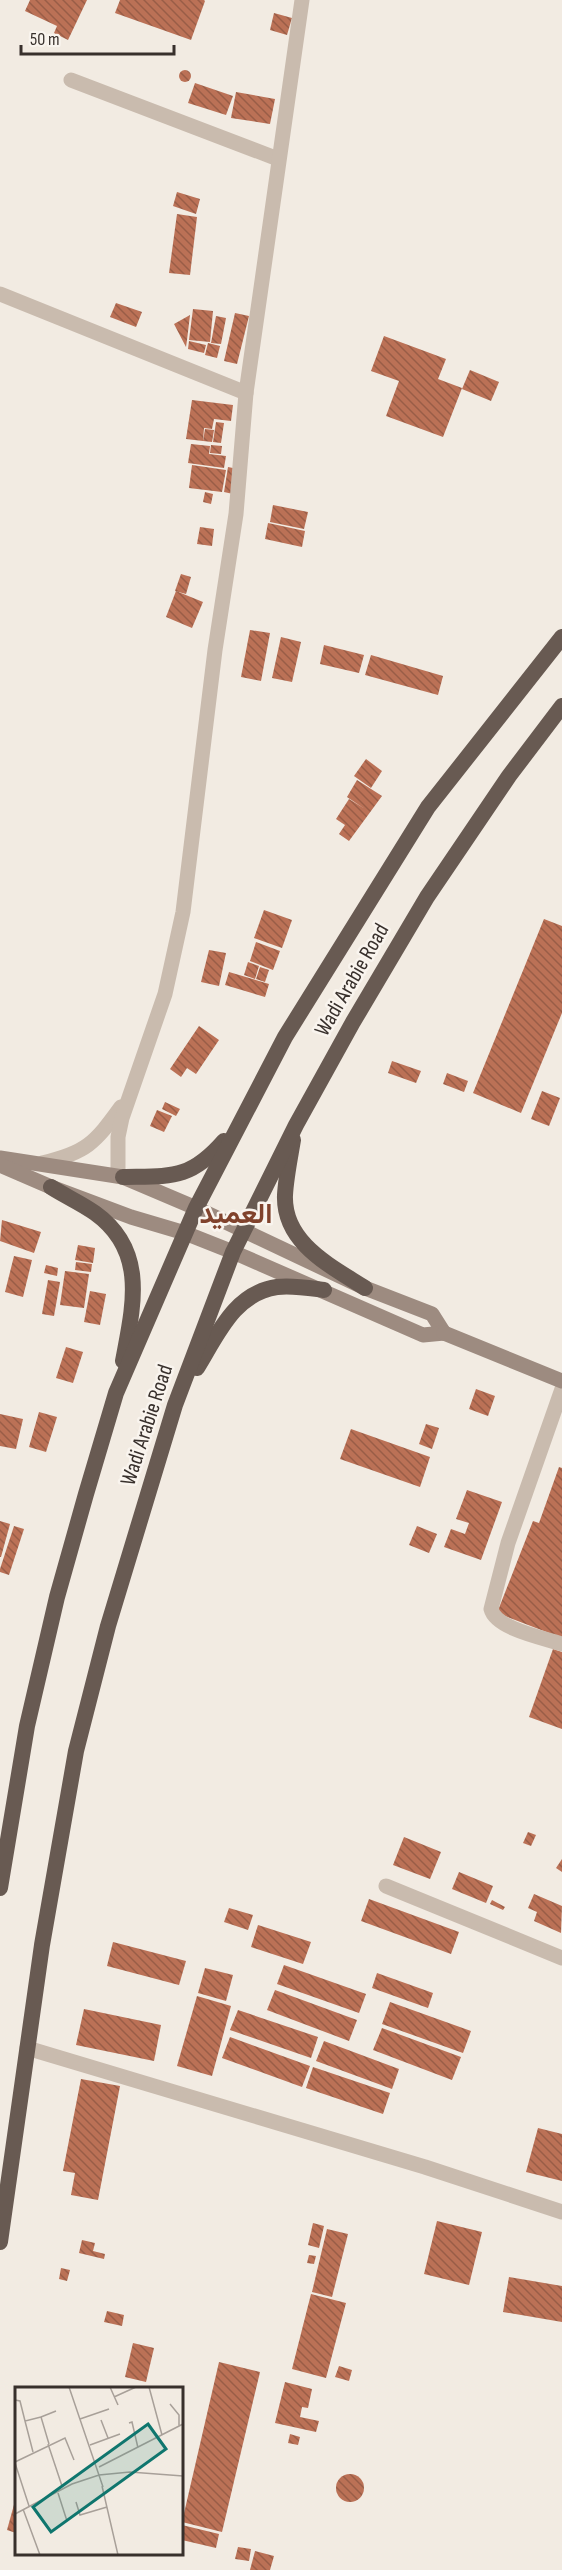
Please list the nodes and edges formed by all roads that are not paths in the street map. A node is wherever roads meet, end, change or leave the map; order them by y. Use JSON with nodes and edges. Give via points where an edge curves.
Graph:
{"nodes":[{"id":1,"x":302,"y":0,"type":"edge"},
{"id":2,"x":71,"y":80,"type":"dead end"},
{"id":3,"x":278,"y":159,"type":"junction"},
{"id":4,"x":0,"y":294,"type":"edge"},
{"id":5,"x":246,"y":393,"type":"junction"},
{"id":6,"x":562,"y":638,"type":"edge"},
{"id":7,"x":562,"y":706,"type":"edge"},
{"id":8,"x":128,"y":1097,"type":"junction"},
{"id":9,"x":242,"y":1120,"type":"junction"},
{"id":10,"x":296,"y":1125,"type":"junction"},
{"id":11,"x":0,"y":1158,"type":"edge"},
{"id":12,"x":42,"y":1163,"type":"junction"},
{"id":13,"x":0,"y":1165,"type":"edge"},
{"id":14,"x":121,"y":1177,"type":"junction"},
{"id":15,"x":51,"y":1187,"type":"junction"},
{"id":16,"x":196,"y":1208,"type":"junction"},
{"id":17,"x":243,"y":1231,"type":"junction"},
{"id":18,"x":185,"y":1233,"type":"junction"},
{"id":19,"x":233,"y":1252,"type":"junction"},
{"id":20,"x":365,"y":1288,"type":"junction"},
{"id":21,"x":324,"y":1290,"type":"junction"},
{"id":22,"x":444,"y":1333,"type":"junction"},
{"id":23,"x":562,"y":1382,"type":"edge"},
{"id":24,"x":562,"y":1389,"type":"edge"},
{"id":25,"x":116,"y":1393,"type":"junction"},
{"id":26,"x":175,"y":1405,"type":"junction"},
{"id":27,"x":562,"y":1644,"type":"edge"},
{"id":28,"x":386,"y":1886,"type":"dead end"},
{"id":29,"x":0,"y":1888,"type":"edge"},
{"id":30,"x":562,"y":1958,"type":"edge"},
{"id":31,"x":27,"y":2048,"type":"junction"},
{"id":32,"x":7,"y":2144,"type":"edge"},
{"id":33,"x":562,"y":2212,"type":"edge"},
{"id":34,"x":0,"y":2242,"type":"edge"}],
"edges":[{"from":1,"to":3,"type":"street"},
{"from":2,"to":3,"type":"street"},
{"from":3,"to":5,"type":"street"},
{"from":4,"to":5,"type":"street"},
{"from":5,"to":8,"type":"street","via":[[236,514],[183,912],[165,994]]},
{"from":6,"to":9,"type":"highway","name":"Wadi Arabie Road","via":[[428,807],[285,1036]]},
{"from":7,"to":10,"type":"highway","name":"Wadi Arabie Road","via":[[427,897]]},
{"from":8,"to":12,"type":"street","via":[[92,1144],[67,1157]]},
{"from":8,"to":14,"type":"street","via":[[118,1137]]},
{"from":9,"to":14,"type":"highway","via":[[210,1157],[186,1172]]},
{"from":9,"to":16,"type":"highway","name":"Wadi Arabie Road"},
{"from":10,"to":17,"type":"highway","name":"Wadi Arabie Road"},
{"from":10,"to":20,"type":"highway","via":[[285,1197],[287,1216],[306,1248]]},
{"from":11,"to":12,"type":"main road"},
{"from":12,"to":14,"type":"main road"},
{"from":13,"to":15,"type":"main road"},
{"from":14,"to":16,"type":"main road"},
{"from":15,"to":18,"type":"main road"},
{"from":15,"to":25,"type":"highway","via":[[107,1224],[118,1237],[131,1266],[134,1298]]},
{"from":16,"to":17,"type":"main road"},
{"from":16,"to":18,"type":"highway","name":"Wadi Arabie Road"},
{"from":17,"to":19,"type":"highway","name":"Wadi Arabie Road"},
{"from":17,"to":20,"type":"main road"},
{"from":18,"to":19,"type":"main road"},
{"from":18,"to":25,"type":"highway","name":"Wadi Arabie Road"},
{"from":19,"to":21,"type":"main road"},
{"from":19,"to":26,"type":"highway","name":"Wadi Arabie Road"},
{"from":20,"to":22,"type":"main road","via":[[432,1314]]},
{"from":21,"to":22,"type":"main road","via":[[423,1335]]},
{"from":21,"to":26,"type":"highway","via":[[276,1287],[242,1302]]},
{"from":22,"to":23,"type":"main road"},
{"from":24,"to":27,"type":"street","via":[[508,1543],[491,1609],[498,1621],[510,1627]]},
{"from":25,"to":29,"type":"highway","name":"Wadi Arabie Road","via":[[54,1608],[27,1726]]},
{"from":26,"to":31,"type":"highway","name":"Wadi Arabie Road","via":[[108,1626],[76,1751]]},
{"from":28,"to":30,"type":"street"},
{"from":31,"to":32,"type":"highway","name":"Wadi Arabie Road"},
{"from":31,"to":33,"type":"street"},
{"from":32,"to":34,"type":"highway","name":"Wadi Arabie Road"}]}
